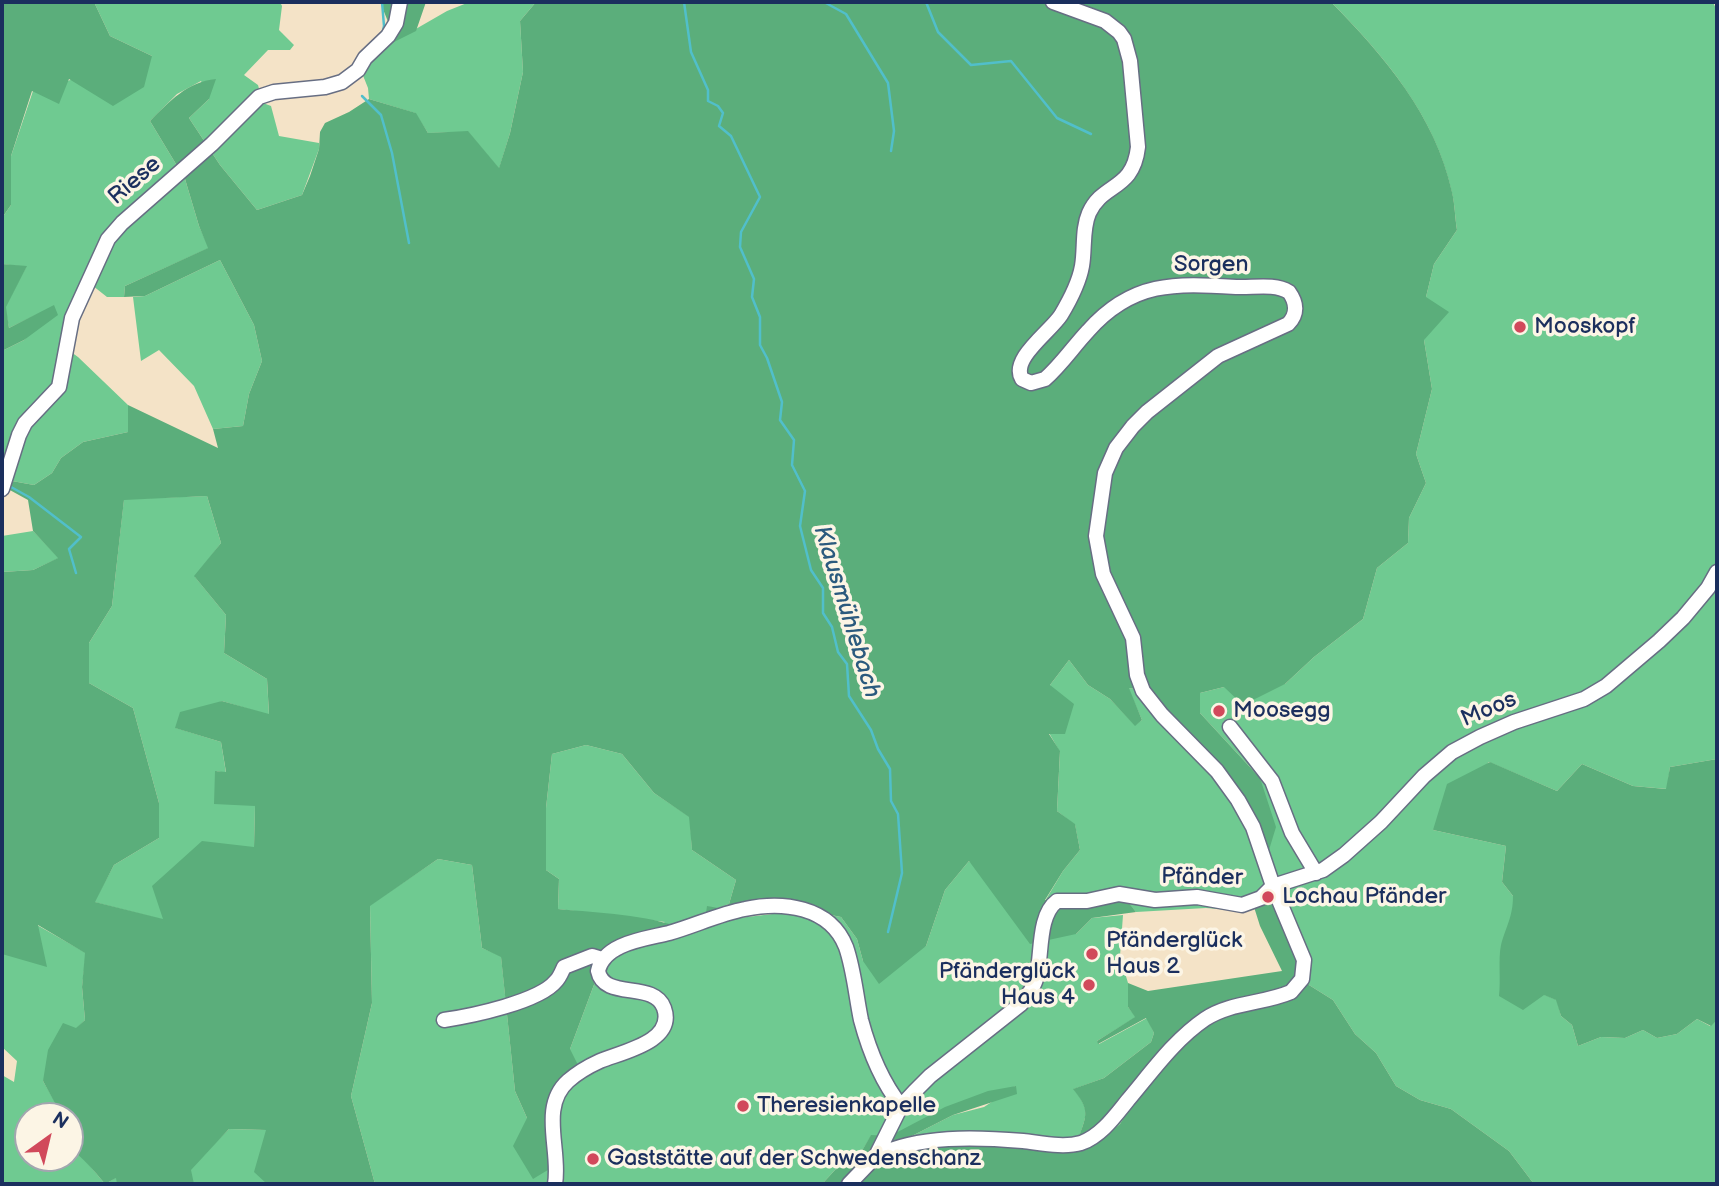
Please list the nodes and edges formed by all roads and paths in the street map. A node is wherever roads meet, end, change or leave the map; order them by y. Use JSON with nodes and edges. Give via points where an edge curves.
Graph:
{"nodes":[{"id":1,"x":400,"y":2,"type":"edge"},
{"id":2,"x":1053,"y":2,"type":"edge"},
{"id":3,"x":2,"y":489,"type":"edge"},
{"id":4,"x":1717,"y":572,"type":"edge"},
{"id":5,"x":1230,"y":727,"type":"dead end"},
{"id":6,"x":1316,"y":873,"type":"junction"},
{"id":7,"x":1273,"y":886,"type":"junction"},
{"id":8,"x":602,"y":959,"type":"junction"},
{"id":9,"x":444,"y":1020,"type":"dead end"},
{"id":10,"x":901,"y":1107,"type":"junction"},
{"id":11,"x":876,"y":1156,"type":"junction"},
{"id":12,"x":555,"y":1184,"type":"edge"},
{"id":13,"x":849,"y":1184,"type":"edge"}],
"edges":[{"from":1,"to":3,"type":"street","name":"Riese","via":[[388,36],[358,70],[325,87],[259,97],[108,239],[72,318],[59,387],[25,423]]},
{"from":2,"to":7,"type":"street","name":"Sorgen","via":[[1105,21],[1124,39],[1130,61],[1137,160],[1132,172],[1090,212],[1074,291],[1054,325],[1022,359],[1018,370],[1022,379],[1031,383],[1045,379],[1106,313],[1148,290],[1188,284],[1273,287],[1289,292],[1296,305],[1288,324],[1218,356],[1143,416],[1109,461],[1101,486],[1096,536],[1099,560],[1133,638],[1140,684],[1148,699],[1217,771],[1238,800],[1256,834]]},
{"from":4,"to":6,"type":"street","name":"Moos","via":[[1683,618],[1606,686],[1452,752],[1344,855]]},
{"from":5,"to":6,"type":"street","via":[[1272,781],[1292,833]]},
{"from":6,"to":7,"type":"street","name":"Moos"},
{"from":7,"to":10,"type":"street","name":"Pfänder","via":[[1261,898],[1242,905],[1198,897],[1144,899],[1119,894],[1057,901],[1047,912],[1037,975],[1021,1004],[930,1076]]},
{"from":7,"to":11,"type":"street","name":"Pfänder","via":[[1304,960],[1298,987],[1204,1020],[1165,1056],[1096,1135],[1072,1144],[957,1139],[908,1145]]},
{"from":8,"to":9,"type":"street","via":[[592,956],[564,967],[556,982],[517,1003]]},
{"from":8,"to":10,"type":"street","via":[[634,942],[745,909],[779,906],[815,914],[832,927],[845,946],[874,1059]]},
{"from":8,"to":12,"type":"street","via":[[598,971],[602,981],[656,999],[664,1010],[664,1024],[651,1040],[601,1060],[561,1088],[553,1111]]},
{"from":10,"to":11,"type":"street","name":"Pfänder"},
{"from":11,"to":13,"type":"street","name":"Pfänder"}]}
